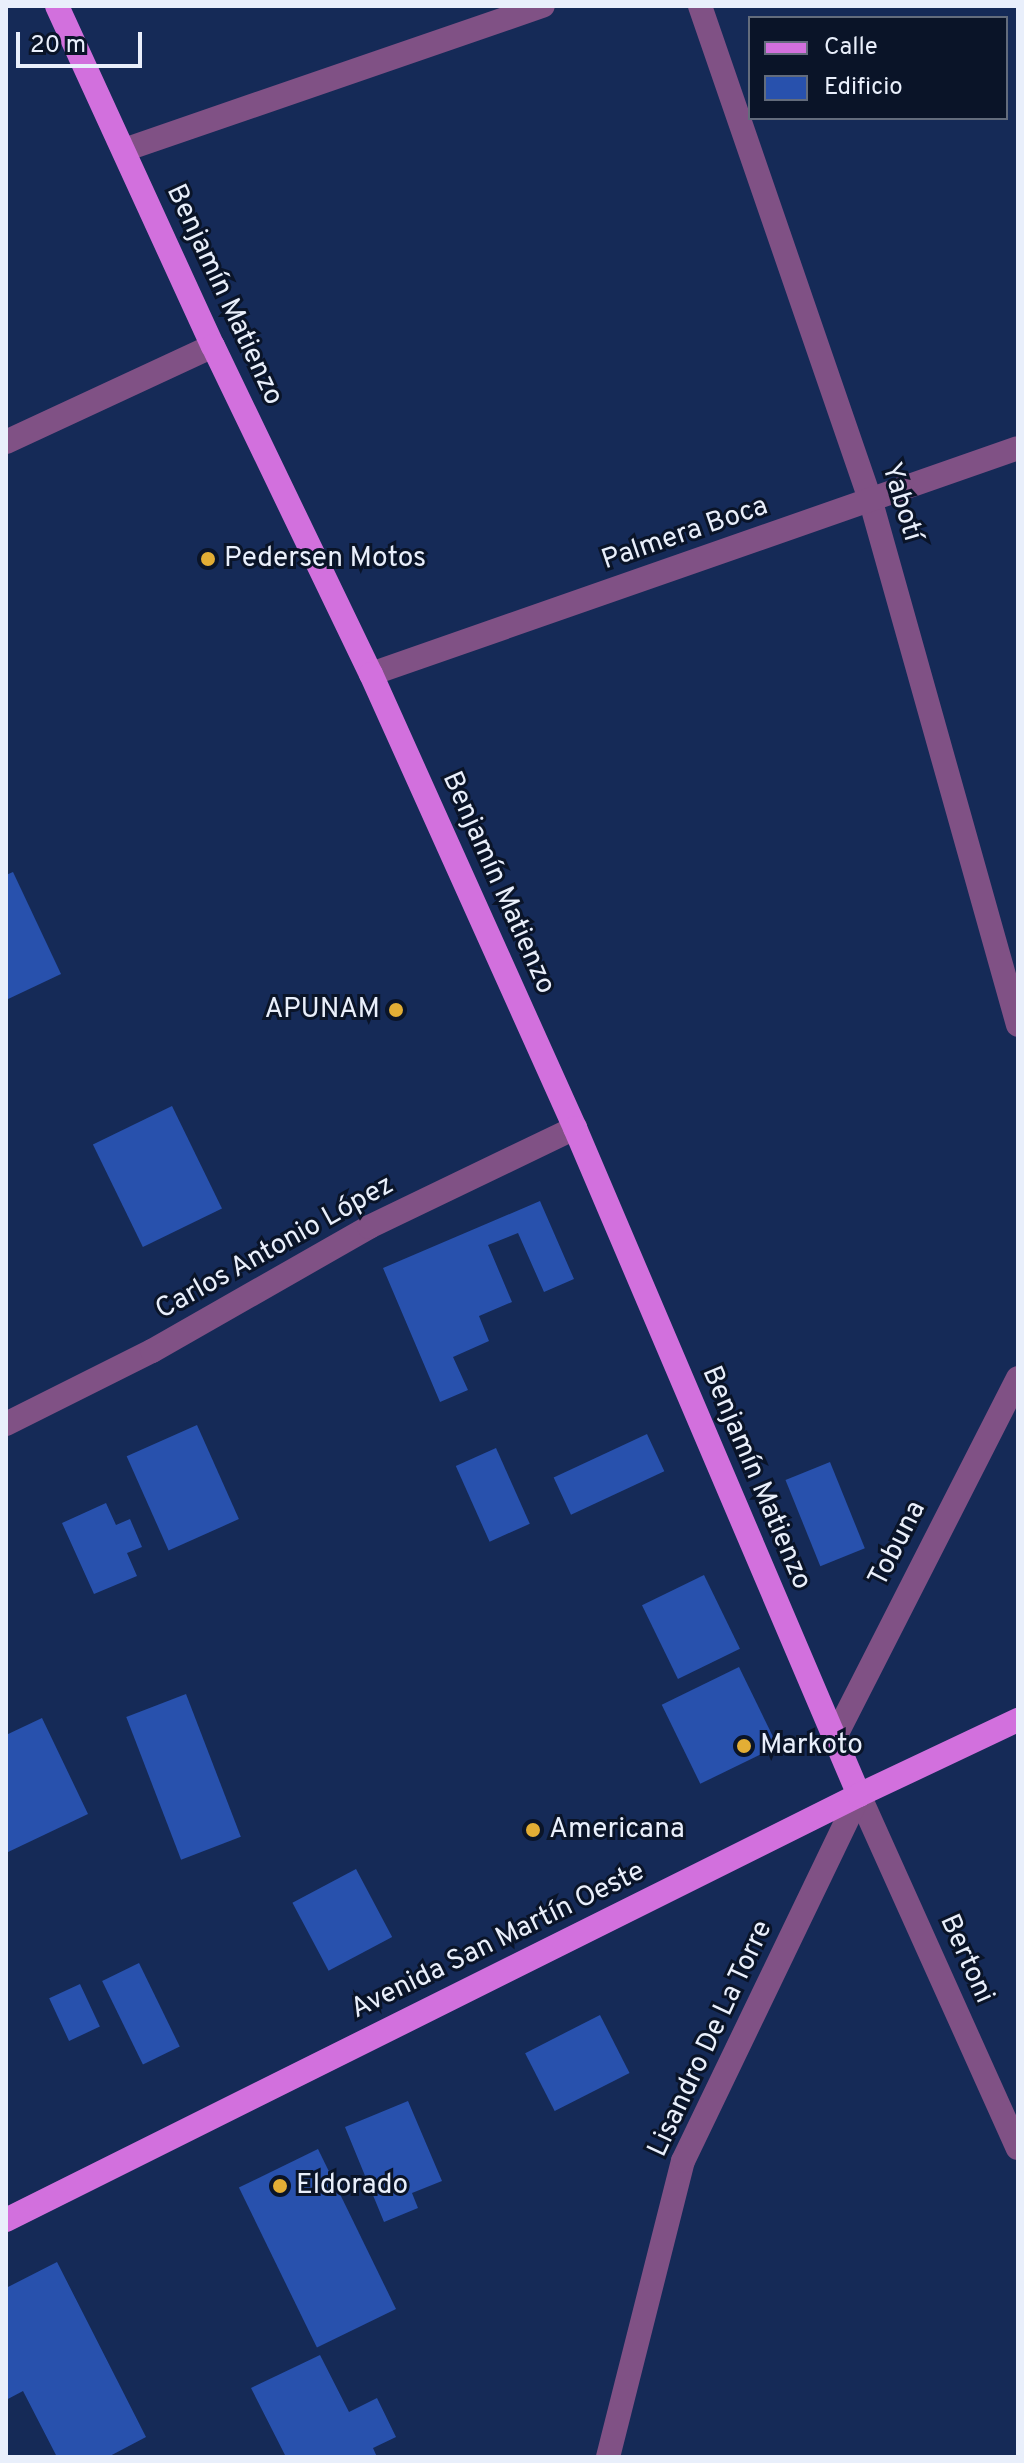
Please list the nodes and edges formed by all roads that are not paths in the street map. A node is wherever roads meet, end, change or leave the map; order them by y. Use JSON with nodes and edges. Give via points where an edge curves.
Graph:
{"nodes":[{"id":1,"x":57,"y":6,"type":"edge"},
{"id":2,"x":543,"y":6,"type":"edge"},
{"id":3,"x":700,"y":6,"type":"edge"},
{"id":4,"x":124,"y":150,"type":"junction"},
{"id":5,"x":213,"y":346,"type":"junction"},
{"id":6,"x":6,"y":442,"type":"edge"},
{"id":7,"x":1018,"y":448,"type":"edge"},
{"id":8,"x":871,"y":502,"type":"junction"},
{"id":9,"x":371,"y":674,"type":"junction"},
{"id":10,"x":1018,"y":1025,"type":"edge"},
{"id":11,"x":575,"y":1128,"type":"junction"},
{"id":12,"x":1018,"y":1378,"type":"edge"},
{"id":13,"x":6,"y":1424,"type":"edge"},
{"id":14,"x":1018,"y":1720,"type":"edge"},
{"id":15,"x":834,"y":1739,"type":"junction"},
{"id":16,"x":859,"y":1795,"type":"junction"},
{"id":17,"x":1018,"y":2148,"type":"edge"},
{"id":18,"x":6,"y":2220,"type":"edge"},
{"id":19,"x":608,"y":2457,"type":"edge"}],
"edges":[{"from":1,"to":4,"type":"main road","name":"Benjamín Matienzo"},
{"from":2,"to":4,"type":"street"},
{"from":3,"to":8,"type":"street","name":"Yabotí"},
{"from":4,"to":5,"type":"main road","name":"Benjamín Matienzo"},
{"from":5,"to":6,"type":"street"},
{"from":5,"to":9,"type":"main road","name":"Benjamín Matienzo"},
{"from":7,"to":8,"type":"street","name":"Palmera Boca"},
{"from":8,"to":9,"type":"street","name":"Palmera Boca"},
{"from":8,"to":10,"type":"street","name":"Yabotí"},
{"from":9,"to":11,"type":"main road","name":"Benjamín Matienzo"},
{"from":11,"to":13,"type":"street","name":"Carlos Antonio López","via":[[369,1227],[152,1351]]},
{"from":11,"to":15,"type":"main road","name":"Benjamín Matienzo"},
{"from":12,"to":15,"type":"street","name":"Tobuna"},
{"from":14,"to":16,"type":"main road","name":"Avenida San Martín Oeste"},
{"from":15,"to":16,"type":"main road","name":"Benjamín Matienzo"},
{"from":16,"to":17,"type":"street","name":"Bertoni"},
{"from":16,"to":18,"type":"main road","name":"Avenida San Martín Oeste"},
{"from":16,"to":19,"type":"street","name":"Lisandro De La Torre","via":[[683,2161]]}]}
